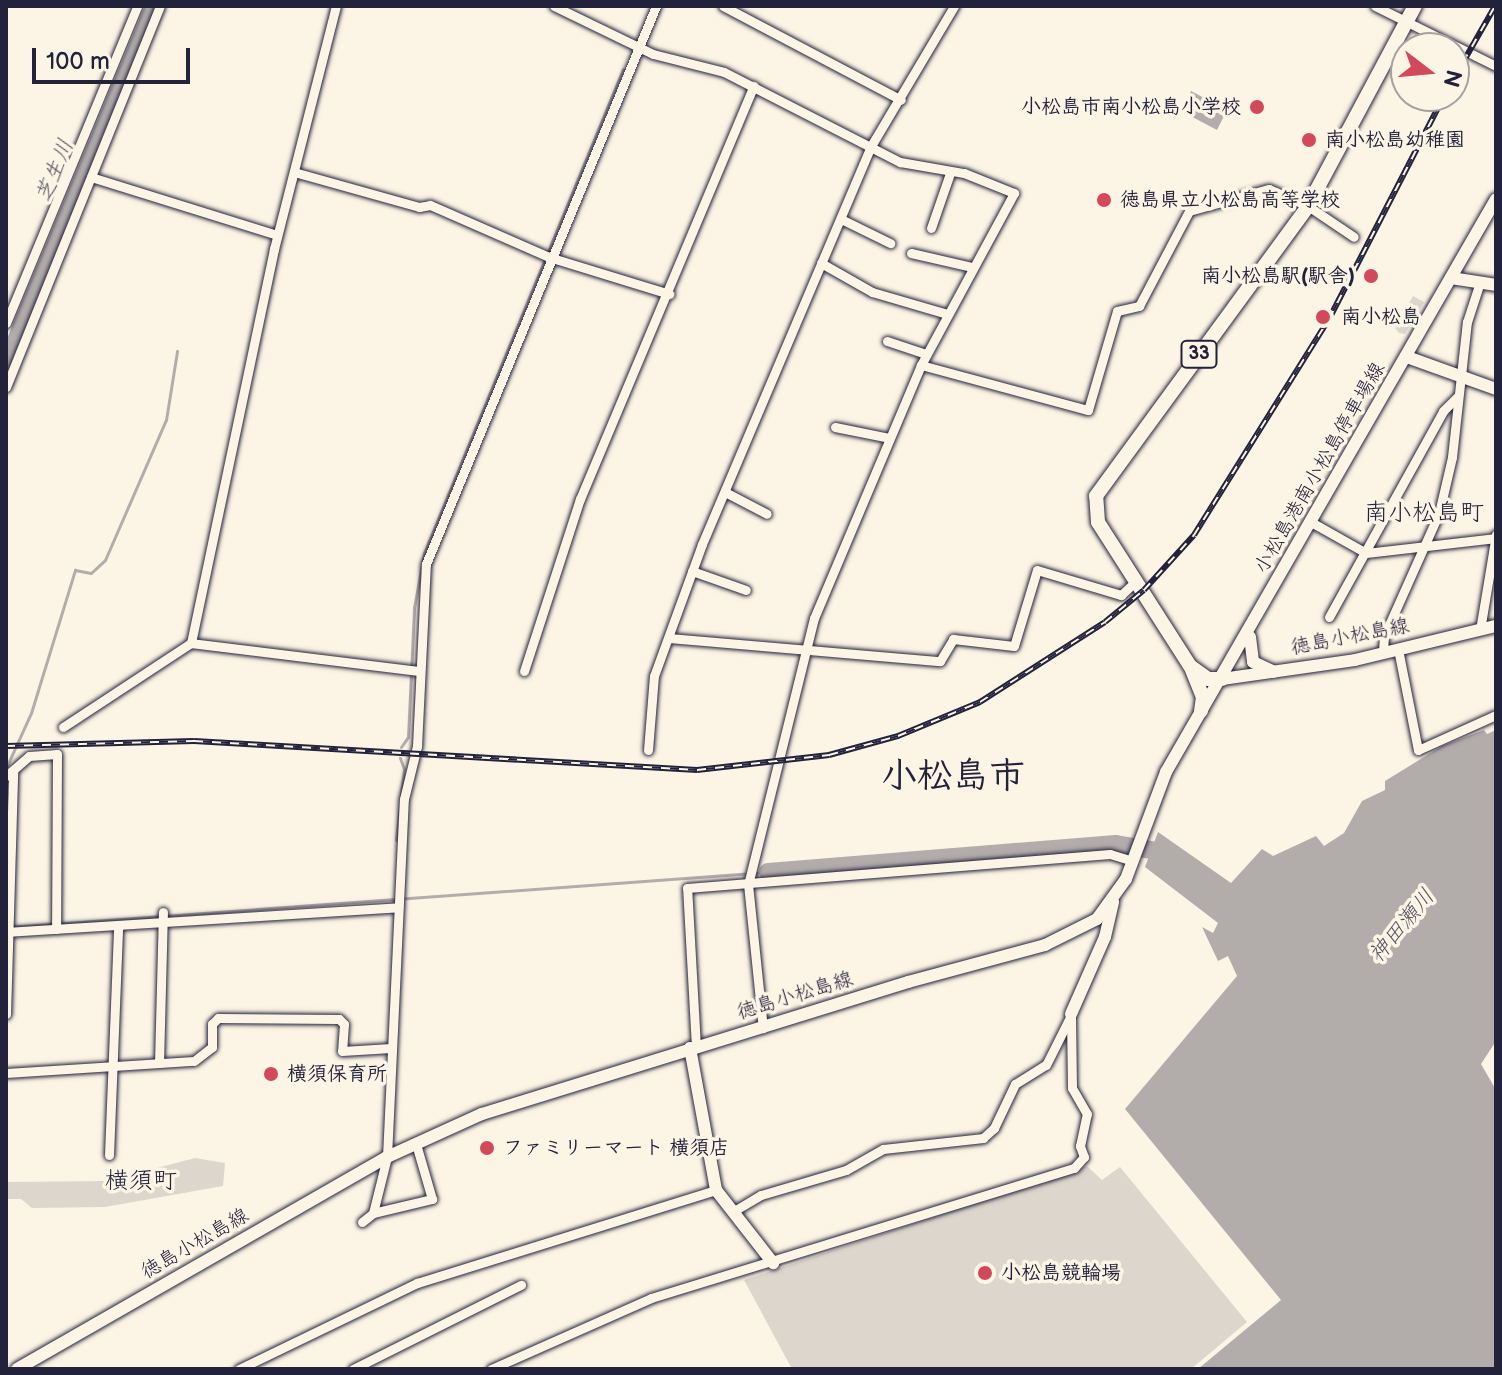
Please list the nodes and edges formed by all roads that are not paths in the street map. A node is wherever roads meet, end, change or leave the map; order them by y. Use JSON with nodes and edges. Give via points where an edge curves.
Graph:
{"nodes":[{"id":1,"x":137,"y":6,"type":"edge"},
{"id":2,"x":160,"y":6,"type":"edge"},
{"id":3,"x":336,"y":6,"type":"edge"},
{"id":4,"x":554,"y":6,"type":"edge"},
{"id":5,"x":656,"y":6,"type":"edge"},
{"id":6,"x":723,"y":6,"type":"edge"},
{"id":7,"x":954,"y":6,"type":"edge"},
{"id":8,"x":1375,"y":6,"type":"edge"},
{"id":9,"x":1415,"y":6,"type":"edge"},
{"id":10,"x":1408,"y":24,"type":"junction"},
{"id":11,"x":638,"y":47,"type":"junction"},
{"id":12,"x":1496,"y":66,"type":"edge"},
{"id":13,"x":754,"y":86,"type":"junction"},
{"id":14,"x":901,"y":100,"type":"junction"},
{"id":15,"x":871,"y":146,"type":"junction"},
{"id":16,"x":294,"y":172,"type":"junction"},
{"id":17,"x":950,"y":173,"type":"junction"},
{"id":18,"x":91,"y":177,"type":"junction"},
{"id":19,"x":1496,"y":199,"type":"edge"},
{"id":20,"x":1308,"y":206,"type":"junction"},
{"id":21,"x":841,"y":219,"type":"junction"},
{"id":22,"x":931,"y":228,"type":"dead end"},
{"id":23,"x":277,"y":235,"type":"junction"},
{"id":24,"x":1354,"y":237,"type":"dead end"},
{"id":25,"x":890,"y":243,"type":"dead end"},
{"id":26,"x":911,"y":253,"type":"dead end"},
{"id":27,"x":546,"y":256,"type":"junction"},
{"id":28,"x":821,"y":263,"type":"junction"},
{"id":29,"x":972,"y":267,"type":"junction"},
{"id":30,"x":1451,"y":278,"type":"junction"},
{"id":31,"x":1496,"y":285,"type":"edge"},
{"id":32,"x":1479,"y":286,"type":"junction"},
{"id":33,"x":669,"y":294,"type":"junction"},
{"id":34,"x":947,"y":314,"type":"junction"},
{"id":35,"x":6,"y":323,"type":"edge"},
{"id":36,"x":887,"y":341,"type":"dead end"},
{"id":37,"x":926,"y":354,"type":"junction"},
{"id":38,"x":1407,"y":357,"type":"junction"},
{"id":39,"x":921,"y":365,"type":"junction"},
{"id":40,"x":1459,"y":380,"type":"junction"},
{"id":41,"x":6,"y":387,"type":"edge"},
{"id":42,"x":1496,"y":389,"type":"edge"},
{"id":43,"x":1457,"y":397,"type":"junction"},
{"id":44,"x":835,"y":427,"type":"dead end"},
{"id":45,"x":889,"y":438,"type":"junction"},
{"id":46,"x":725,"y":492,"type":"junction"},
{"id":47,"x":767,"y":514,"type":"dead end"},
{"id":48,"x":1311,"y":522,"type":"junction"},
{"id":49,"x":1496,"y":537,"type":"edge"},
{"id":50,"x":1428,"y":545,"type":"junction"},
{"id":51,"x":1366,"y":553,"type":"junction"},
{"id":52,"x":692,"y":571,"type":"junction"},
{"id":53,"x":1137,"y":580,"type":"junction"},
{"id":54,"x":746,"y":590,"type":"dead end"},
{"id":55,"x":1329,"y":617,"type":"dead end"},
{"id":56,"x":1252,"y":626,"type":"junction"},
{"id":57,"x":1496,"y":626,"type":"edge"},
{"id":58,"x":1480,"y":630,"type":"junction"},
{"id":59,"x":669,"y":638,"type":"junction"},
{"id":60,"x":191,"y":643,"type":"junction"},
{"id":61,"x":1398,"y":649,"type":"junction"},
{"id":62,"x":805,"y":650,"type":"junction"},
{"id":63,"x":1383,"y":653,"type":"junction"},
{"id":64,"x":1190,"y":666,"type":"junction"},
{"id":65,"x":414,"y":670,"type":"junction"},
{"id":66,"x":524,"y":671,"type":"dead end"},
{"id":67,"x":1274,"y":672,"type":"junction"},
{"id":68,"x":1222,"y":679,"type":"junction"},
{"id":69,"x":1201,"y":711,"type":"junction"},
{"id":70,"x":1496,"y":715,"type":"edge"},
{"id":71,"x":63,"y":727,"type":"dead end"},
{"id":72,"x":648,"y":750,"type":"dead end"},
{"id":73,"x":9,"y":774,"type":"edge"},
{"id":74,"x":1134,"y":860,"type":"junction"},
{"id":75,"x":749,"y":882,"type":"junction"},
{"id":76,"x":1113,"y":902,"type":"junction"},
{"id":77,"x":399,"y":903,"type":"junction"},
{"id":78,"x":163,"y":918,"type":"junction"},
{"id":79,"x":113,"y":923,"type":"junction"},
{"id":80,"x":55,"y":926,"type":"junction"},
{"id":81,"x":7,"y":932,"type":"edge"},
{"id":82,"x":6,"y":1005,"type":"edge"},
{"id":83,"x":6,"y":1014,"type":"edge"},
{"id":84,"x":1071,"y":1014,"type":"junction"},
{"id":85,"x":763,"y":1028,"type":"junction"},
{"id":86,"x":693,"y":1047,"type":"junction"},
{"id":87,"x":391,"y":1048,"type":"junction"},
{"id":88,"x":159,"y":1063,"type":"junction"},
{"id":89,"x":112,"y":1064,"type":"junction"},
{"id":90,"x":6,"y":1073,"type":"edge"},
{"id":91,"x":416,"y":1144,"type":"junction"},
{"id":92,"x":109,"y":1155,"type":"dead end"},
{"id":93,"x":387,"y":1157,"type":"junction"},
{"id":94,"x":716,"y":1190,"type":"junction"},
{"id":95,"x":734,"y":1211,"type":"junction"},
{"id":96,"x":373,"y":1213,"type":"junction"},
{"id":97,"x":362,"y":1222,"type":"dead end"},
{"id":98,"x":773,"y":1263,"type":"junction"},
{"id":99,"x":521,"y":1285,"type":"dead end"},
{"id":100,"x":17,"y":1369,"type":"edge"},
{"id":101,"x":239,"y":1369,"type":"edge"},
{"id":102,"x":353,"y":1369,"type":"edge"},
{"id":103,"x":491,"y":1369,"type":"edge"}],
"edges":[{"from":1,"to":35,"type":"street"},
{"from":2,"to":18,"type":"street"},
{"from":3,"to":16,"type":"street"},
{"from":4,"to":11,"type":"street"},
{"from":5,"to":11,"type":"street"},
{"from":6,"to":14,"type":"street"},
{"from":7,"to":14,"type":"street"},
{"from":8,"to":10,"type":"street"},
{"from":9,"to":10,"type":"main road","number":"33"},
{"from":10,"to":12,"type":"street"},
{"from":10,"to":20,"type":"main road","number":"33"},
{"from":11,"to":13,"type":"street","via":[[703,64]]},
{"from":11,"to":27,"type":"street"},
{"from":13,"to":15,"type":"street"},
{"from":13,"to":33,"type":"street"},
{"from":14,"to":15,"type":"street"},
{"from":15,"to":17,"type":"street","via":[[924,170]]},
{"from":15,"to":21,"type":"street"},
{"from":16,"to":23,"type":"street"},
{"from":16,"to":27,"type":"street","via":[[419,207],[430,205]]},
{"from":17,"to":22,"type":"street"},
{"from":17,"to":29,"type":"street","via":[[1014,193]]},
{"from":18,"to":23,"type":"street"},
{"from":18,"to":41,"type":"street"},
{"from":19,"to":30,"type":"main road","name":"小松島港南小松島停車場線"},
{"from":20,"to":24,"type":"street"},
{"from":20,"to":39,"type":"street","via":[[1269,189],[1189,211],[1139,306],[1117,311],[1088,410]]},
{"from":20,"to":53,"type":"main road","number":"33","via":[[1096,496],[1098,522]]},
{"from":21,"to":25,"type":"street"},
{"from":21,"to":28,"type":"street"},
{"from":23,"to":60,"type":"street"},
{"from":26,"to":29,"type":"street"},
{"from":27,"to":33,"type":"street"},
{"from":27,"to":65,"type":"street","via":[[426,564]]},
{"from":28,"to":34,"type":"street","via":[[872,292]]},
{"from":28,"to":46,"type":"street"},
{"from":29,"to":34,"type":"street"},
{"from":30,"to":32,"type":"main road"},
{"from":30,"to":38,"type":"main road","name":"小松島港南小松島停車場線"},
{"from":31,"to":32,"type":"main road"},
{"from":32,"to":40,"type":"street"},
{"from":33,"to":66,"type":"street","via":[[580,499]]},
{"from":34,"to":37,"type":"street"},
{"from":36,"to":37,"type":"street"},
{"from":37,"to":39,"type":"street"},
{"from":38,"to":40,"type":"main road"},
{"from":38,"to":48,"type":"main road","name":"小松島港南小松島停車場線"},
{"from":39,"to":45,"type":"street"},
{"from":40,"to":42,"type":"main road"},
{"from":40,"to":43,"type":"street"},
{"from":43,"to":50,"type":"street","via":[[1452,457]]},
{"from":43,"to":51,"type":"street","via":[[1443,411]]},
{"from":44,"to":45,"type":"street"},
{"from":45,"to":62,"type":"street"},
{"from":46,"to":47,"type":"street"},
{"from":46,"to":52,"type":"street"},
{"from":48,"to":51,"type":"street"},
{"from":48,"to":56,"type":"main road","name":"小松島港南小松島停車場線"},
{"from":49,"to":50,"type":"street"},
{"from":49,"to":58,"type":"street"},
{"from":50,"to":51,"type":"street"},
{"from":50,"to":63,"type":"street","via":[[1384,636]]},
{"from":51,"to":55,"type":"street"},
{"from":52,"to":54,"type":"street"},
{"from":52,"to":59,"type":"street"},
{"from":53,"to":62,"type":"street","via":[[1121,595],[1037,570],[1017,641],[1010,648],[953,639],[940,661]]},
{"from":53,"to":64,"type":"main road","number":"33"},
{"from":56,"to":67,"type":"main road","via":[[1249,656]]},
{"from":56,"to":68,"type":"main road","name":"小松島港南小松島停車場線"},
{"from":57,"to":58,"type":"main road","name":"徳島小松島線"},
{"from":58,"to":61,"type":"main road","name":"徳島小松島線"},
{"from":59,"to":62,"type":"street"},
{"from":59,"to":72,"type":"street","via":[[654,676]]},
{"from":60,"to":65,"type":"street"},
{"from":60,"to":71,"type":"street"},
{"from":61,"to":63,"type":"main road","name":"徳島小松島線"},
{"from":61,"to":70,"type":"street","via":[[1418,750]]},
{"from":62,"to":75,"type":"street"},
{"from":63,"to":67,"type":"main road","name":"徳島小松島線"},
{"from":64,"to":68,"type":"main road","via":[[1208,679]]},
{"from":64,"to":69,"type":"main road","number":"33","via":[[1200,686]]},
{"from":65,"to":77,"type":"street","via":[[417,746],[404,799]]},
{"from":67,"to":68,"type":"main road","name":"徳島小松島線"},
{"from":68,"to":69,"type":"main road","name":"徳島小松島線"},
{"from":69,"to":74,"type":"main road","name":"徳島小松島線","via":[[1166,772]]},
{"from":73,"to":80,"type":"street","via":[[29,756],[57,754]]},
{"from":73,"to":81,"type":"street"},
{"from":74,"to":75,"type":"street","via":[[1110,854]]},
{"from":74,"to":76,"type":"main road","name":"徳島小松島線"},
{"from":75,"to":85,"type":"street"},
{"from":75,"to":86,"type":"street","via":[[687,888]]},
{"from":76,"to":84,"type":"main road","via":[[1105,937]]},
{"from":76,"to":85,"type":"main road","name":"徳島小松島線","via":[[1082,931],[1045,945]]},
{"from":77,"to":78,"type":"street"},
{"from":77,"to":87,"type":"street"},
{"from":78,"to":79,"type":"street"},
{"from":78,"to":88,"type":"street"},
{"from":79,"to":80,"type":"street"},
{"from":79,"to":89,"type":"street"},
{"from":80,"to":81,"type":"street"},
{"from":81,"to":82,"type":"street"},
{"from":82,"to":83,"type":"street"},
{"from":84,"to":95,"type":"street","via":[[1046,1065],[1015,1084],[994,1128],[983,1138],[883,1149],[846,1170],[761,1195]]},
{"from":84,"to":98,"type":"street","via":[[1072,1088],[1087,1114],[1080,1146],[1084,1157],[1074,1168]]},
{"from":85,"to":86,"type":"main road","name":"徳島小松島線"},
{"from":86,"to":91,"type":"main road","name":"徳島小松島線","via":[[482,1114]]},
{"from":86,"to":94,"type":"main road"},
{"from":87,"to":88,"type":"street","via":[[342,1051],[344,1024],[339,1019],[218,1018],[212,1024],[212,1047],[203,1057]]},
{"from":87,"to":93,"type":"street"},
{"from":88,"to":89,"type":"street"},
{"from":89,"to":90,"type":"street"},
{"from":89,"to":92,"type":"street"},
{"from":91,"to":93,"type":"main road","name":"徳島小松島線"},
{"from":91,"to":96,"type":"street","via":[[432,1199]]},
{"from":93,"to":96,"type":"street"},
{"from":93,"to":100,"type":"main road","name":"徳島小松島線"},
{"from":94,"to":95,"type":"main road"},
{"from":94,"to":101,"type":"street","via":[[417,1283]]},
{"from":95,"to":98,"type":"main road"},
{"from":96,"to":97,"type":"street"},
{"from":98,"to":103,"type":"street","via":[[651,1298]]},
{"from":99,"to":102,"type":"street"}]}
